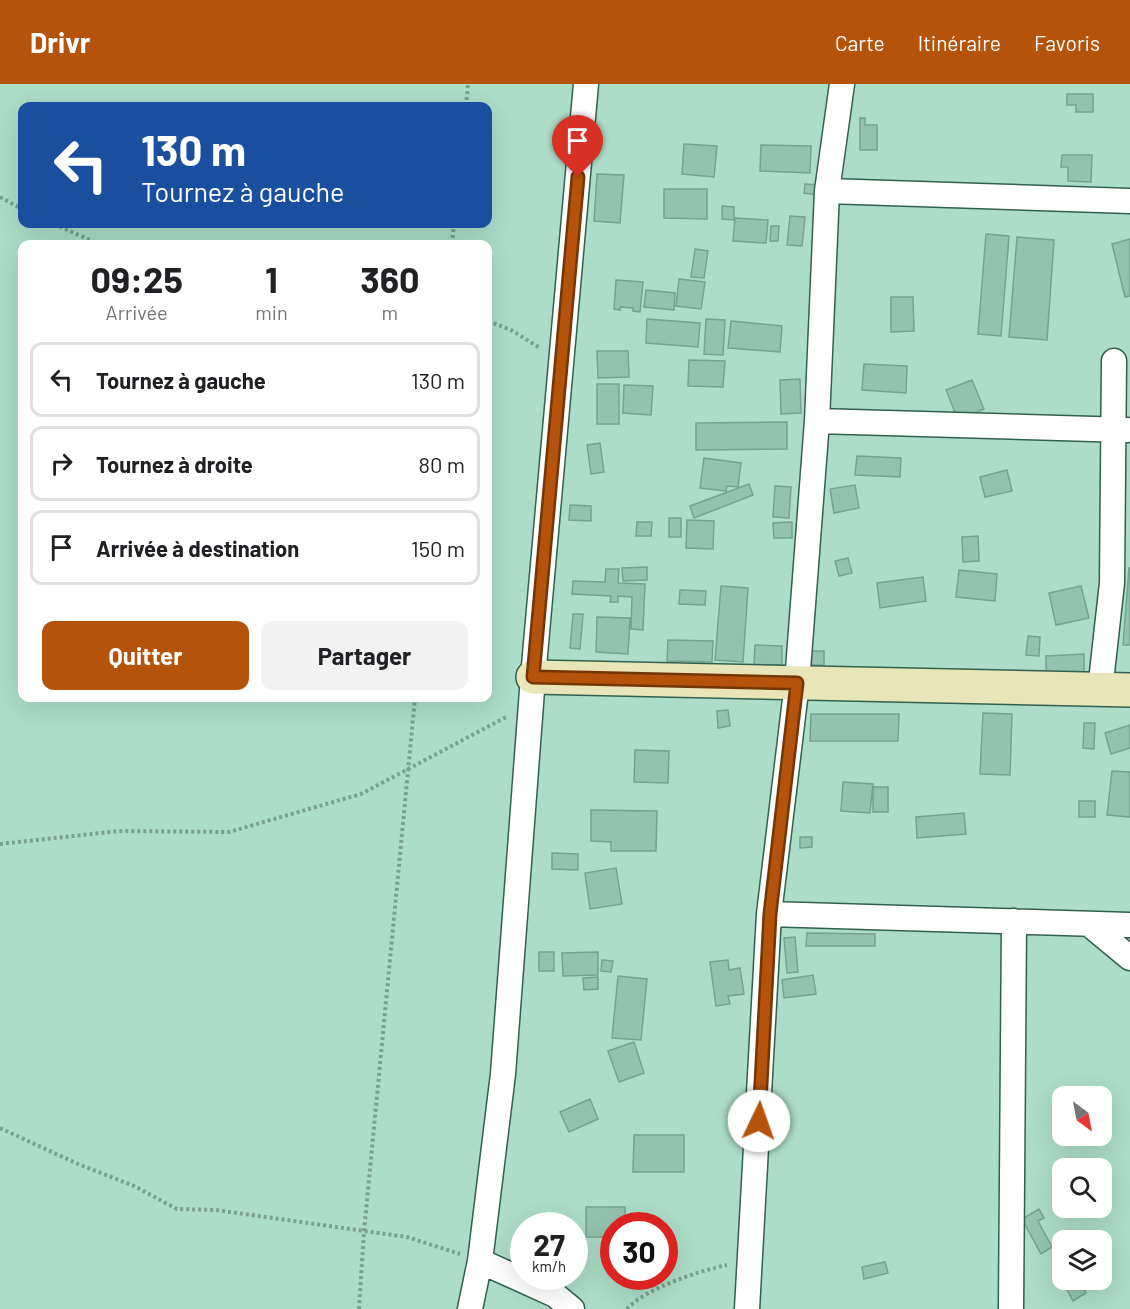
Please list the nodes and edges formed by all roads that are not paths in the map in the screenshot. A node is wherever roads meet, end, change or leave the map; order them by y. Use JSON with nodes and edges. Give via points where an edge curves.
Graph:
{"nodes":[{"id":1,"x":586,"y":84,"type":"edge"},
{"id":2,"x":842,"y":84,"type":"edge"},
{"id":3,"x":827,"y":192,"type":"junction"},
{"id":4,"x":1130,"y":201,"type":"edge"},
{"id":5,"x":1114,"y":361,"type":"dead end"},
{"id":6,"x":817,"y":422,"type":"junction"},
{"id":7,"x":1122,"y":430,"type":"edge"},
{"id":8,"x":797,"y":683,"type":"junction"},
{"id":9,"x":1115,"y":690,"type":"edge"},
{"id":10,"x":532,"y":691,"type":"junction"},
{"id":11,"x":770,"y":914,"type":"junction"},
{"id":12,"x":1014,"y":921,"type":"junction"},
{"id":13,"x":1089,"y":924,"type":"junction"},
{"id":14,"x":1130,"y":925,"type":"edge"},
{"id":15,"x":1130,"y":958,"type":"edge"},
{"id":16,"x":480,"y":1261,"type":"junction"},
{"id":17,"x":470,"y":1309,"type":"edge"},
{"id":18,"x":572,"y":1309,"type":"edge"},
{"id":19,"x":747,"y":1309,"type":"edge"},
{"id":20,"x":1011,"y":1309,"type":"edge"}],
"edges":[{"from":1,"to":10,"type":"street"},
{"from":2,"to":3,"type":"street"},
{"from":3,"to":4,"type":"street"},
{"from":3,"to":6,"type":"street"},
{"from":5,"to":7,"type":"street"},
{"from":6,"to":7,"type":"street"},
{"from":6,"to":8,"type":"street"},
{"from":7,"to":9,"type":"street","via":[[1112,583]]},
{"from":8,"to":9,"type":"street"},
{"from":8,"to":10,"type":"street"},
{"from":8,"to":11,"type":"street"},
{"from":10,"to":16,"type":"street","via":[[503,1074]]},
{"from":11,"to":12,"type":"street"},
{"from":11,"to":19,"type":"street"},
{"from":12,"to":13,"type":"street"},
{"from":12,"to":20,"type":"street"},
{"from":13,"to":14,"type":"street"},
{"from":13,"to":15,"type":"street"},
{"from":16,"to":17,"type":"street"},
{"from":16,"to":18,"type":"street","via":[[555,1295]]}]}
